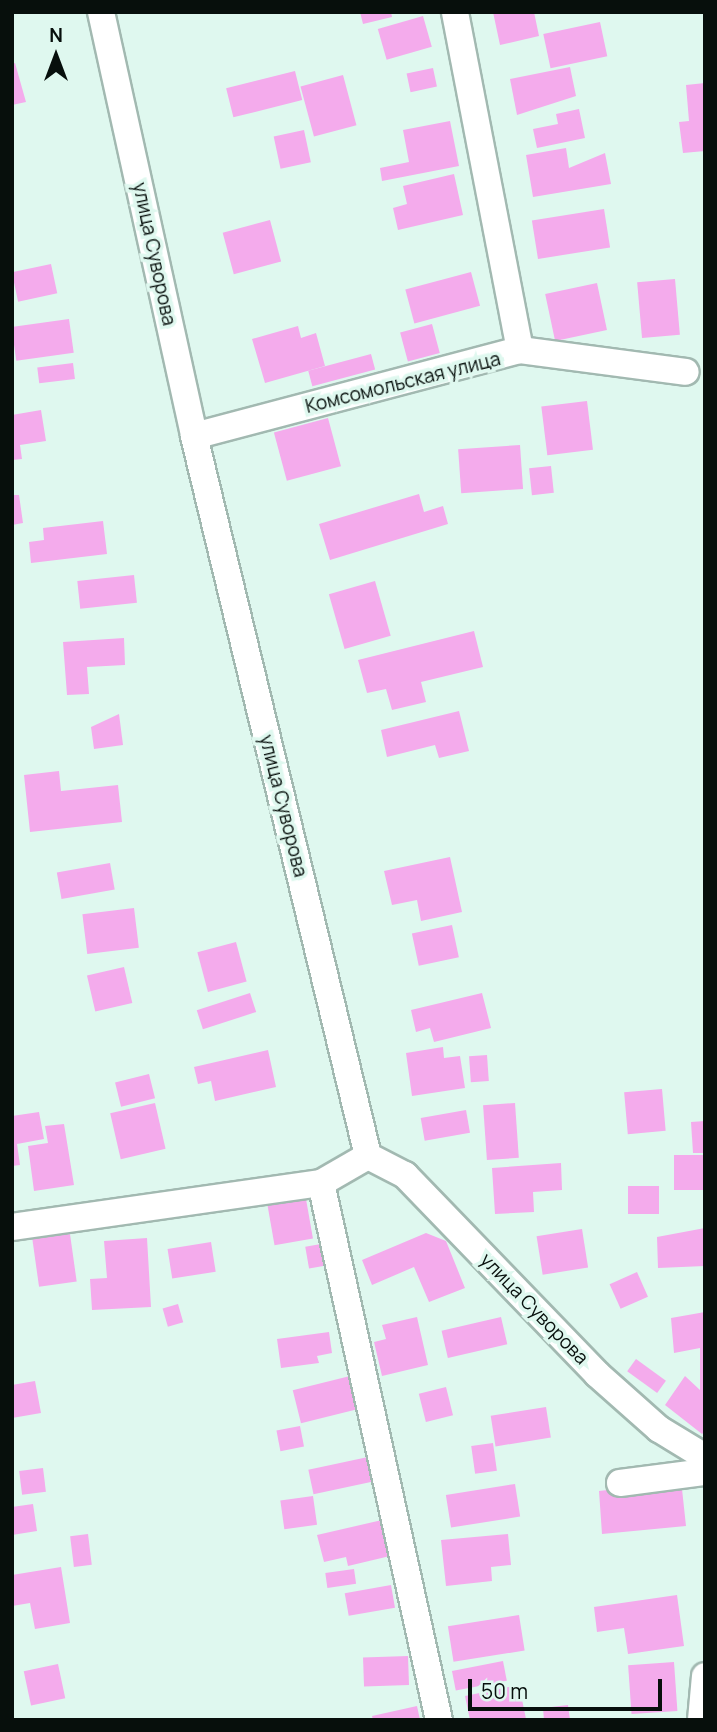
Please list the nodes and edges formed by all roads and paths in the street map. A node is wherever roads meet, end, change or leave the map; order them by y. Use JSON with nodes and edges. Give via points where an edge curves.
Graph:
{"nodes":[{"id":1,"x":101,"y":12,"type":"edge"},
{"id":2,"x":455,"y":12,"type":"edge"},
{"id":3,"x":520,"y":350,"type":"junction"},
{"id":4,"x":686,"y":372,"type":"dead end"},
{"id":5,"x":194,"y":436,"type":"junction"},
{"id":6,"x":368,"y":1156,"type":"junction"},
{"id":7,"x":321,"y":1183,"type":"junction"},
{"id":8,"x":12,"y":1227,"type":"edge"},
{"id":9,"x":705,"y":1457,"type":"edge"},
{"id":10,"x":705,"y":1472,"type":"edge"},
{"id":11,"x":620,"y":1483,"type":"dead end"},
{"id":12,"x":705,"y":1676,"type":"edge"},
{"id":13,"x":439,"y":1720,"type":"edge"},
{"id":14,"x":701,"y":1720,"type":"edge"}],
"edges":[{"from":1,"to":5,"type":"street","name":"улица Суворова"},
{"from":2,"to":3,"type":"street","name":"Комсомольская улица"},
{"from":3,"to":4,"type":"street"},
{"from":3,"to":5,"type":"street","name":"Комсомольская улица"},
{"from":5,"to":6,"type":"street","name":"улица Суворова"},
{"from":6,"to":7,"type":"street"},
{"from":6,"to":9,"type":"street","name":"улица Суворова","via":[[405,1175],[597,1374],[659,1429]]},
{"from":7,"to":8,"type":"street"},
{"from":7,"to":13,"type":"street"},
{"from":10,"to":11,"type":"street"},
{"from":12,"to":14,"type":"street"}]}
